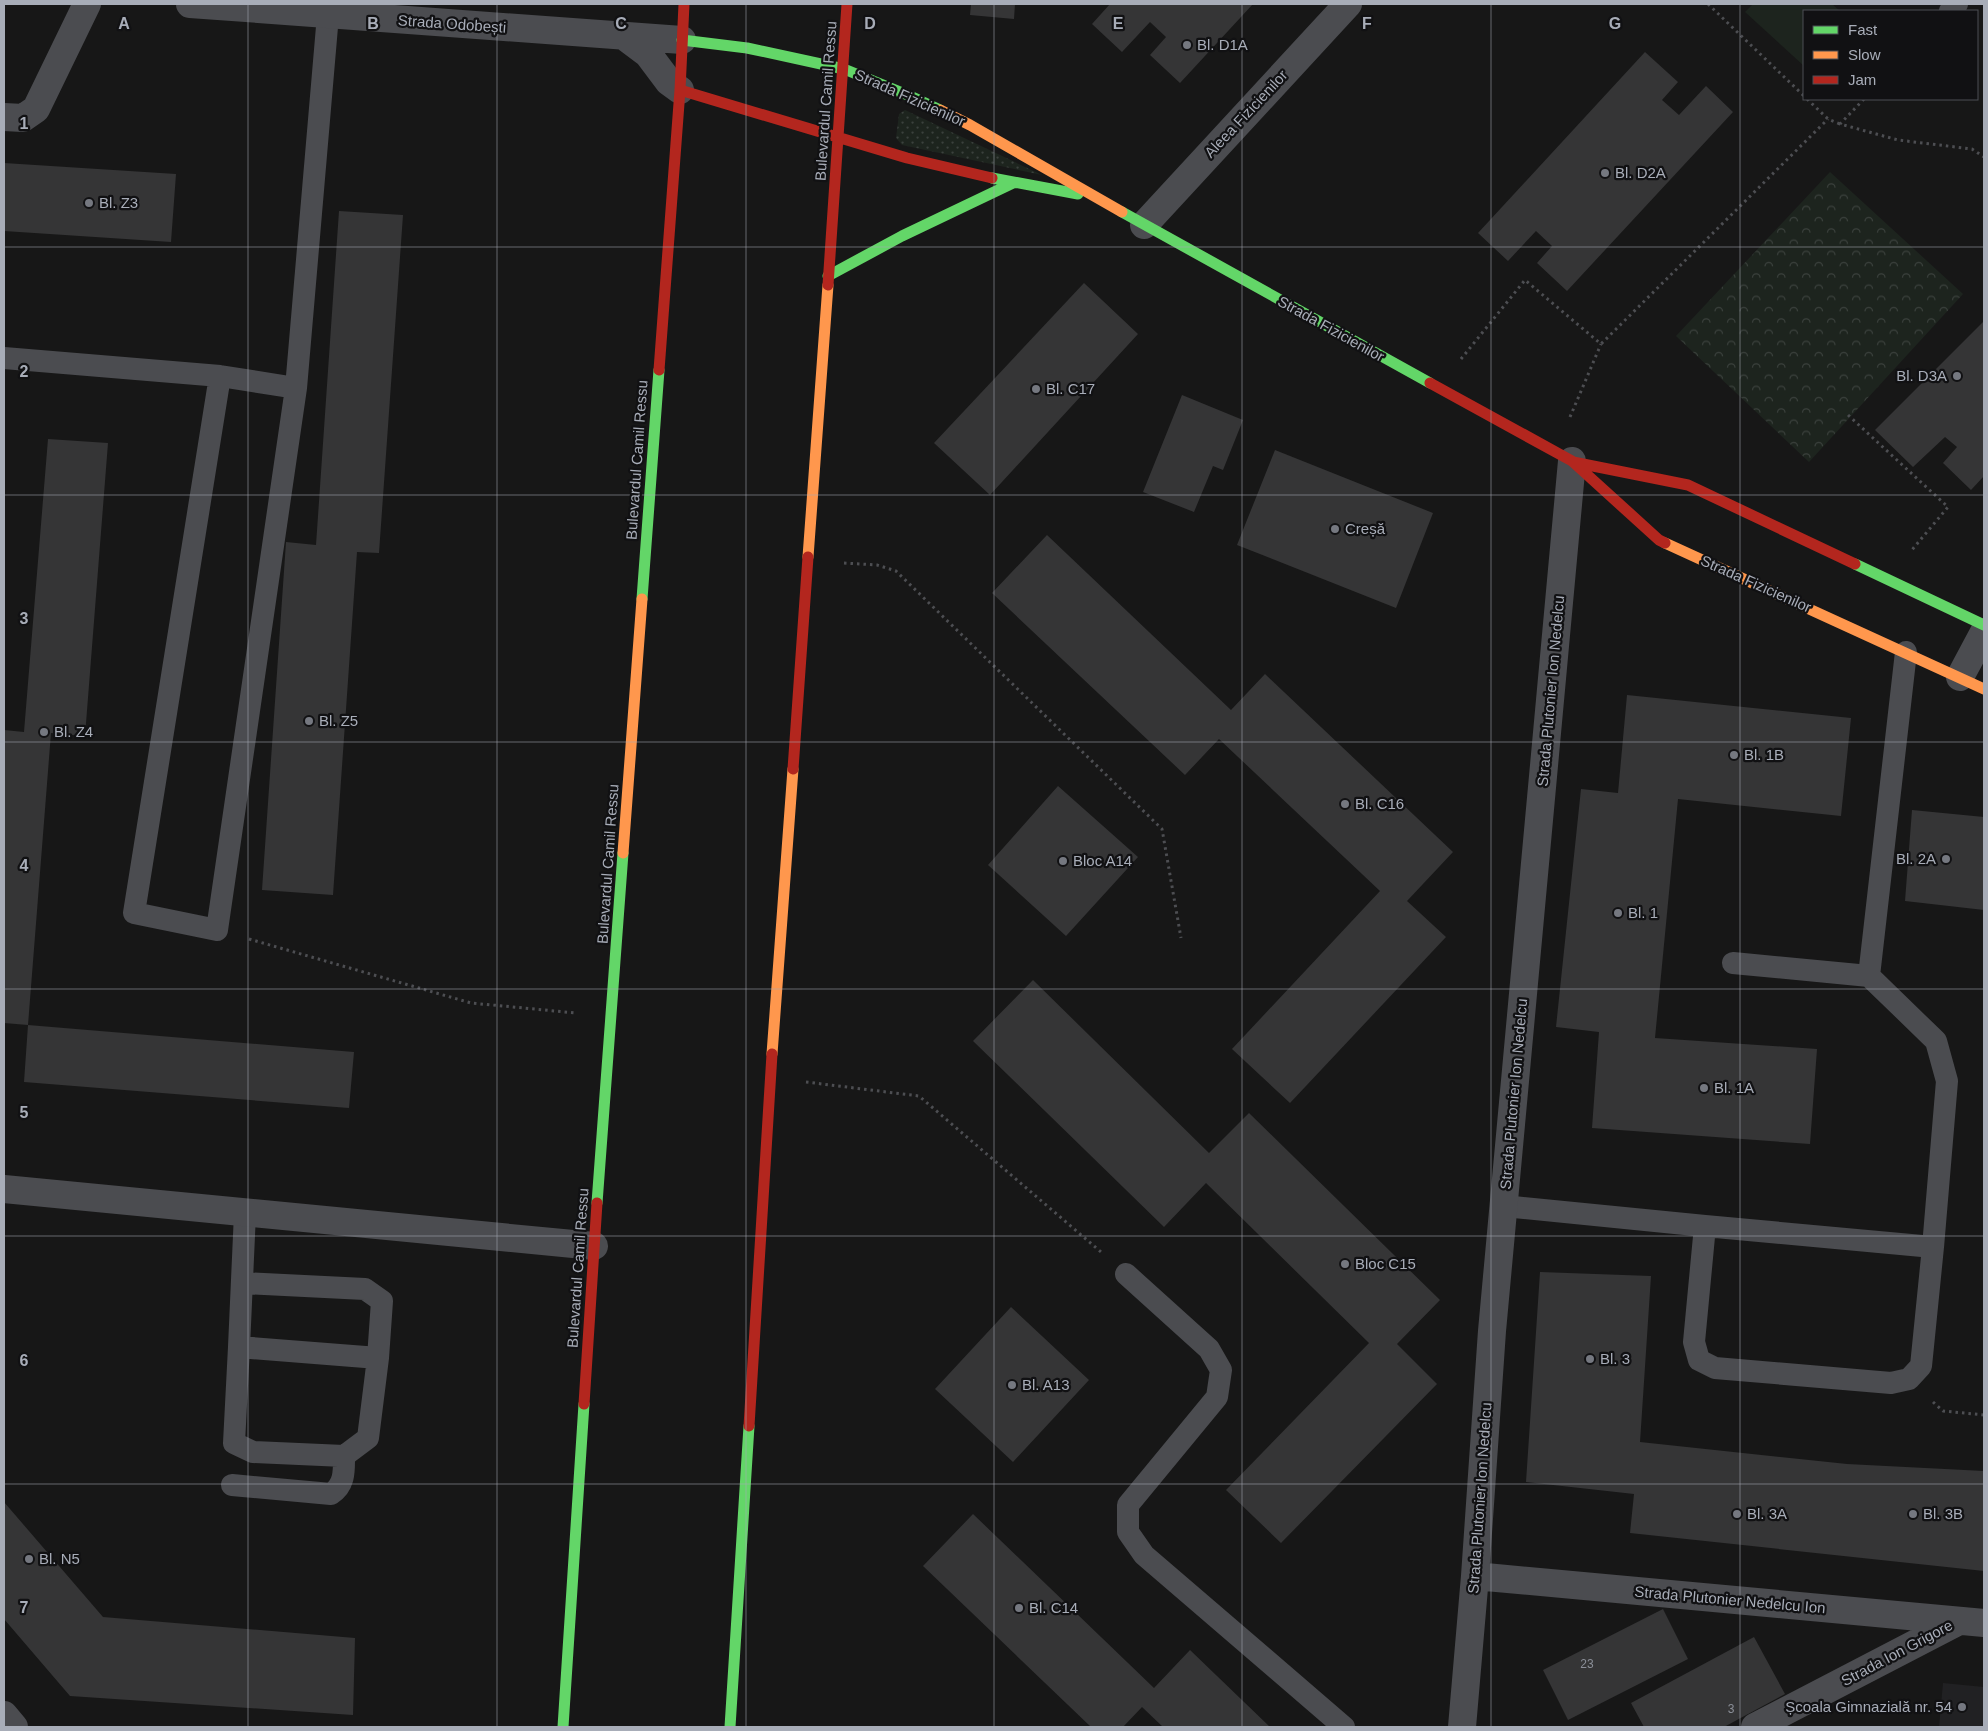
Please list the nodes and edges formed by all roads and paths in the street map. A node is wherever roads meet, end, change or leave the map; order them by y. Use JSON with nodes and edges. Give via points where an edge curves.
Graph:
{"nodes":[{"id":1,"x":87,"y":4,"type":"edge"},
{"id":2,"x":190,"y":4,"type":"edge"},
{"id":3,"x":684,"y":4,"type":"edge"},
{"id":4,"x":847,"y":4,"type":"edge"},
{"id":5,"x":1348,"y":4,"type":"edge"},
{"id":6,"x":1708,"y":4,"type":"edge"},
{"id":7,"x":328,"y":15,"type":"junction"},
{"id":8,"x":624,"y":36,"type":"junction"},
{"id":9,"x":682,"y":40,"type":"junction"},
{"id":10,"x":844,"y":69,"type":"junction"},
{"id":11,"x":680,"y":90,"type":"junction"},
{"id":12,"x":1803,"y":95,"type":"edge"},
{"id":13,"x":1808,"y":100,"type":"edge"},
{"id":14,"x":1863,"y":100,"type":"edge"},
{"id":15,"x":4,"y":116,"type":"edge"},
{"id":16,"x":1828,"y":118,"type":"junction"},
{"id":17,"x":1840,"y":124,"type":"junction"},
{"id":18,"x":840,"y":138,"type":"junction"},
{"id":19,"x":1984,"y":157,"type":"edge"},
{"id":20,"x":1013,"y":183,"type":"junction"},
{"id":21,"x":1092,"y":196,"type":"junction"},
{"id":22,"x":1144,"y":225,"type":"junction"},
{"id":23,"x":828,"y":276,"type":"junction"},
{"id":24,"x":1601,"y":344,"type":"junction"},
{"id":25,"x":4,"y":358,"type":"edge"},
{"id":26,"x":220,"y":376,"type":"junction"},
{"id":27,"x":296,"y":388,"type":"junction"},
{"id":28,"x":1437,"y":388,"type":"junction"},
{"id":29,"x":1848,"y":415,"type":"dead end"},
{"id":30,"x":1563,"y":457,"type":"junction"},
{"id":31,"x":807,"y":560,"type":"junction"},
{"id":32,"x":1888,"y":579,"type":"junction"},
{"id":33,"x":1984,"y":625,"type":"edge"},
{"id":34,"x":1984,"y":632,"type":"edge"},
{"id":35,"x":1906,"y":652,"type":"junction"},
{"id":36,"x":1960,"y":677,"type":"junction"},
{"id":37,"x":1984,"y":689,"type":"edge"},
{"id":38,"x":217,"y":930,"type":"junction"},
{"id":39,"x":1181,"y":938,"type":"dead end"},
{"id":40,"x":1733,"y":963,"type":"dead end"},
{"id":41,"x":1869,"y":976,"type":"junction"},
{"id":42,"x":612,"y":1016,"type":"junction"},
{"id":43,"x":770,"y":1078,"type":"junction"},
{"id":44,"x":4,"y":1189,"type":"edge"},
{"id":45,"x":1504,"y":1206,"type":"junction"},
{"id":46,"x":246,"y":1213,"type":"junction"},
{"id":47,"x":1705,"y":1226,"type":"junction"},
{"id":48,"x":594,"y":1246,"type":"junction"},
{"id":49,"x":1933,"y":1247,"type":"junction"},
{"id":50,"x":1126,"y":1274,"type":"joint"},
{"id":51,"x":242,"y":1283,"type":"junction"},
{"id":52,"x":239,"y":1347,"type":"junction"},
{"id":53,"x":378,"y":1358,"type":"junction"},
{"id":54,"x":1909,"y":1379,"type":"junction"},
{"id":55,"x":1984,"y":1415,"type":"edge"},
{"id":56,"x":344,"y":1456,"type":"junction"},
{"id":57,"x":232,"y":1484,"type":"dead end"},
{"id":58,"x":1475,"y":1576,"type":"junction"},
{"id":59,"x":1972,"y":1622,"type":"edge"},
{"id":60,"x":4,"y":1716,"type":"edge"},
{"id":61,"x":14,"y":1727,"type":"edge"},
{"id":62,"x":563,"y":1727,"type":"edge"},
{"id":63,"x":730,"y":1727,"type":"edge"},
{"id":64,"x":1344,"y":1727,"type":"edge"},
{"id":65,"x":1462,"y":1727,"type":"edge"},
{"id":66,"x":1754,"y":1727,"type":"edge"}],
"edges":[{"from":1,"to":15,"type":"street","via":[[36,109],[22,118]]},
{"from":2,"to":7,"type":"street","name":"Strada Odobești"},
{"from":3,"to":9,"type":"main road","name":"Bulevardul Camil Ressu"},
{"from":4,"to":10,"type":"main road","name":"Bulevardul Camil Ressu"},
{"from":5,"to":22,"type":"street","name":"Aleea Fizicienilor"},
{"from":6,"to":12,"type":"path"},
{"from":7,"to":8,"type":"street","name":"Strada Odobești"},
{"from":7,"to":27,"type":"lane"},
{"from":8,"to":9,"type":"street","name":"Strada Odobești"},
{"from":8,"to":11,"type":"street","via":[[648,54],[669,82]]},
{"from":9,"to":10,"type":"main road","name":"Strada Fizicienilor","via":[[747,48]]},
{"from":9,"to":11,"type":"main road","name":"Bulevardul Camil Ressu"},
{"from":10,"to":18,"type":"main road","name":"Bulevardul Camil Ressu"},
{"from":10,"to":21,"type":"main road","name":"Strada Fizicienilor","via":[[970,125]]},
{"from":11,"to":18,"type":"main road","name":"Strada Fizicienilor"},
{"from":11,"to":42,"type":"main road","name":"Bulevardul Camil Ressu"},
{"from":13,"to":16,"type":"path"},
{"from":14,"to":17,"type":"path"},
{"from":16,"to":17,"type":"path"},
{"from":16,"to":24,"type":"path"},
{"from":17,"to":19,"type":"path","via":[[1898,140],[1972,149]]},
{"from":18,"to":20,"type":"main road","name":"Strada Fizicienilor"},
{"from":18,"to":23,"type":"main road","name":"Bulevardul Camil Ressu"},
{"from":20,"to":21,"type":"main road","name":"Strada Fizicienilor"},
{"from":20,"to":23,"type":"main road"},
{"from":21,"to":22,"type":"main road","name":"Strada Fizicienilor"},
{"from":22,"to":28,"type":"main road","name":"Strada Fizicienilor"},
{"from":23,"to":31,"type":"main road","name":"Bulevardul Camil Ressu"},
{"from":24,"to":28,"type":"path","via":[[1525,280]]},
{"from":24,"to":30,"type":"path"},
{"from":25,"to":26,"type":"lane"},
{"from":26,"to":27,"type":"lane"},
{"from":26,"to":38,"type":"lane","via":[[134,913]]},
{"from":27,"to":38,"type":"lane"},
{"from":28,"to":30,"type":"main road","name":"Strada Fizicienilor"},
{"from":29,"to":32,"type":"path","via":[[1948,506]]},
{"from":30,"to":32,"type":"main road","name":"Strada Fizicienilor","via":[[1688,485]]},
{"from":30,"to":35,"type":"main road","name":"Strada Fizicienilor","via":[[1659,540]]},
{"from":30,"to":45,"type":"street","name":"Strada Plutonier Ion Nedelcu"},
{"from":31,"to":39,"type":"path","via":[[877,565],[896,571],[1162,828]]},
{"from":31,"to":43,"type":"main road","name":"Bulevardul Camil Ressu"},
{"from":32,"to":33,"type":"main road","name":"Strada Fizicienilor"},
{"from":34,"to":36,"type":"street"},
{"from":35,"to":36,"type":"main road","name":"Strada Fizicienilor"},
{"from":35,"to":41,"type":"lane"},
{"from":36,"to":37,"type":"main road","name":"Strada Fizicienilor"},
{"from":38,"to":42,"type":"path","via":[[471,1003]]},
{"from":40,"to":41,"type":"lane"},
{"from":41,"to":49,"type":"lane","via":[[1936,1041],[1947,1081]]},
{"from":42,"to":48,"type":"main road","name":"Bulevardul Camil Ressu"},
{"from":43,"to":50,"type":"path","via":[[919,1096]]},
{"from":43,"to":63,"type":"main road","name":"Bulevardul Camil Ressu"},
{"from":44,"to":46,"type":"street"},
{"from":45,"to":47,"type":"lane"},
{"from":45,"to":58,"type":"street","name":"Strada Plutonier Ion Nedelcu"},
{"from":46,"to":48,"type":"street"},
{"from":46,"to":51,"type":"lane"},
{"from":47,"to":49,"type":"lane"},
{"from":47,"to":54,"type":"lane","via":[[1694,1342],[1699,1360],[1715,1368],[1891,1383]]},
{"from":48,"to":62,"type":"main road","name":"Bulevardul Camil Ressu"},
{"from":49,"to":54,"type":"lane","via":[[1921,1366]]},
{"from":50,"to":64,"type":"lane","via":[[1209,1350],[1222,1370],[1218,1397],[1128,1505],[1128,1532],[1144,1555]]},
{"from":51,"to":52,"type":"lane"},
{"from":51,"to":53,"type":"lane","via":[[365,1289],[382,1301]]},
{"from":52,"to":53,"type":"lane"},
{"from":52,"to":56,"type":"lane","via":[[234,1443],[253,1452]]},
{"from":53,"to":56,"type":"lane","via":[[368,1438]]},
{"from":54,"to":55,"type":"path","via":[[1943,1411]]},
{"from":56,"to":57,"type":"lane","via":[[343,1479],[338,1490],[331,1494]]},
{"from":58,"to":59,"type":"street","name":"Strada Plutonier Nedelcu Ion"},
{"from":58,"to":65,"type":"street","name":"Strada Plutonier Ion Nedelcu"},
{"from":59,"to":66,"type":"street","name":"Strada Ion Grigore"},
{"from":60,"to":61,"type":"street"}]}
